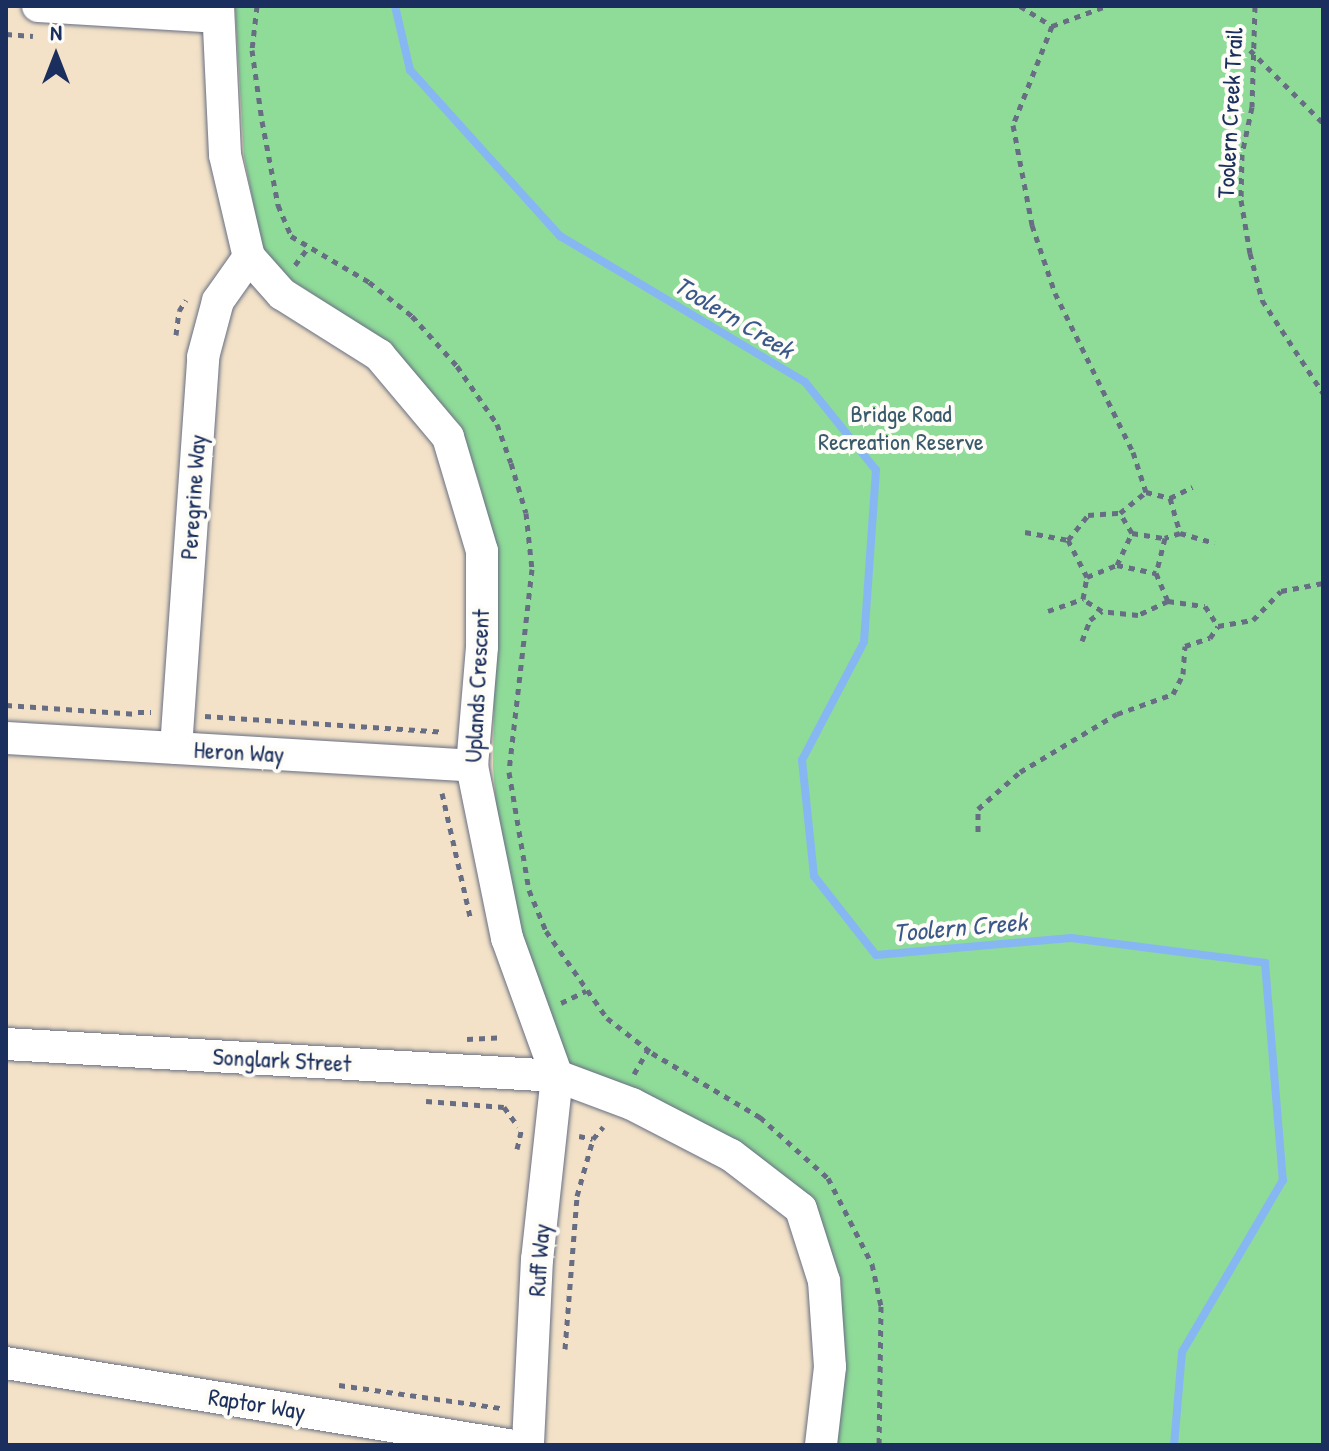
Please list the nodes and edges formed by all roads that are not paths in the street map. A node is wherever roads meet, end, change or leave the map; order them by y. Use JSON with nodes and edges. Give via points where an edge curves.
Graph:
{"nodes":[{"id":1,"x":38,"y":6,"type":"edge"},
{"id":2,"x":217,"y":11,"type":"edge"},
{"id":3,"x":249,"y":257,"type":"junction"},
{"id":4,"x":6,"y":738,"type":"edge"},
{"id":5,"x":176,"y":748,"type":"junction"},
{"id":6,"x":472,"y":766,"type":"junction"},
{"id":7,"x":6,"y":1044,"type":"edge"},
{"id":8,"x":557,"y":1076,"type":"junction"},
{"id":9,"x":6,"y":1363,"type":"edge"},
{"id":10,"x":508,"y":1445,"type":"edge"},
{"id":11,"x":528,"y":1445,"type":"edge"},
{"id":12,"x":821,"y":1445,"type":"edge"}],
"edges":[{"from":1,"to":2,"type":"street"},
{"from":2,"to":3,"type":"street","name":"Uplands Crescent","via":[[225,155]]},
{"from":3,"to":5,"type":"street","name":"Peregrine Way","via":[[218,301],[203,357]]},
{"from":3,"to":6,"type":"street","name":"Uplands Crescent","via":[[278,289],[379,355],[448,437],[482,551],[482,647]]},
{"from":4,"to":5,"type":"street","name":"Heron Way"},
{"from":5,"to":6,"type":"street","name":"Heron Way"},
{"from":6,"to":8,"type":"street","name":"Uplands Crescent","via":[[507,938]]},
{"from":7,"to":8,"type":"street","name":"Songlark Street"},
{"from":8,"to":11,"type":"street","name":"Ruff Way","via":[[537,1259]]},
{"from":8,"to":12,"type":"street","via":[[620,1099],[731,1155],[801,1209],[824,1281],[830,1367]]},
{"from":9,"to":10,"type":"street","name":"Raptor Way"}]}
